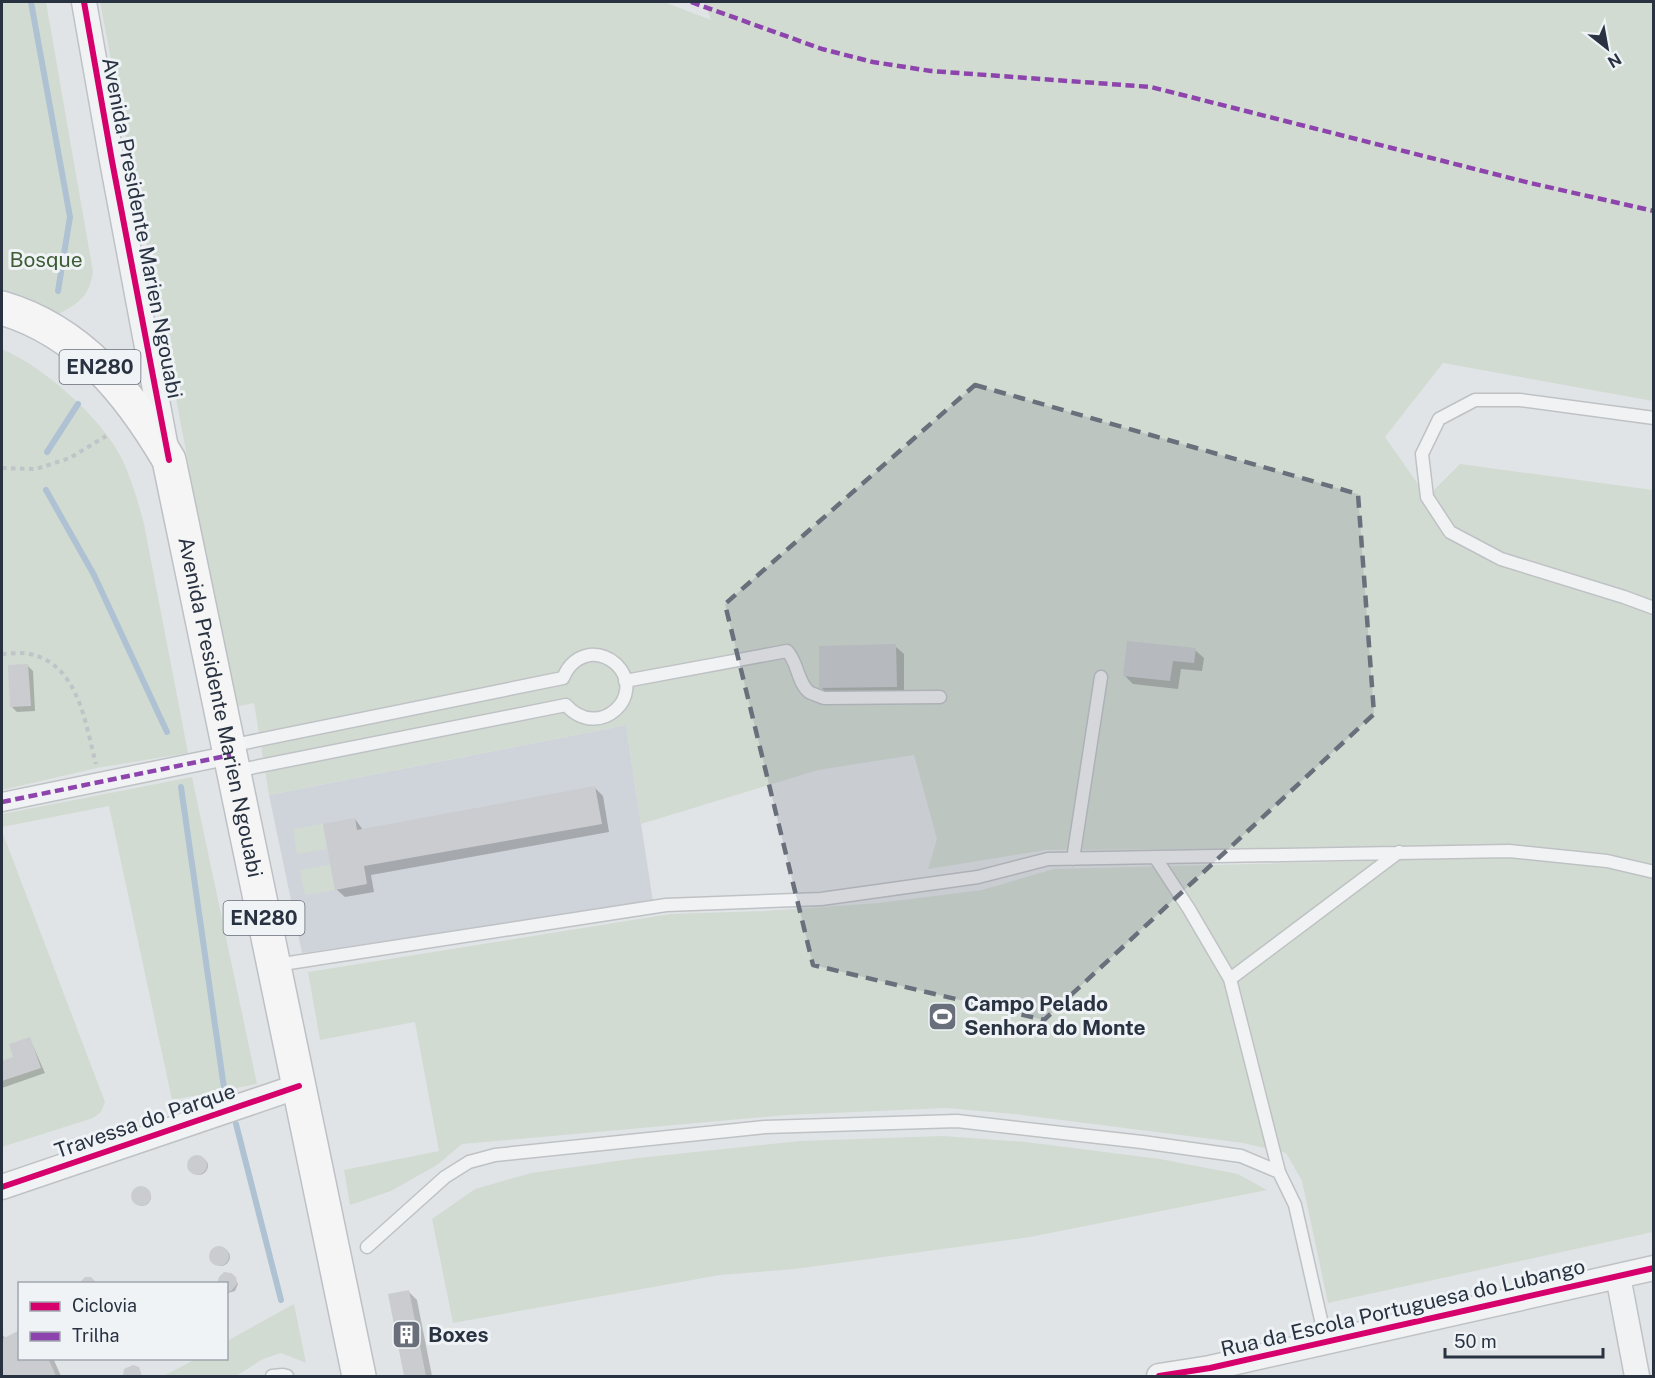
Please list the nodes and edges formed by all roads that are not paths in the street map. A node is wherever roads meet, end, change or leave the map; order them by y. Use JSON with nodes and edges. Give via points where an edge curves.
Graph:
{"nodes":[{"id":1,"x":84,"y":2,"type":"edge"},
{"id":2,"x":2,"y":308,"type":"edge"},
{"id":3,"x":1653,"y":418,"type":"edge"},
{"id":4,"x":168,"y":460,"type":"junction"},
{"id":5,"x":1653,"y":608,"type":"edge"},
{"id":6,"x":1101,"y":676,"type":"dead end"},
{"id":7,"x":625,"y":681,"type":"junction"},
{"id":8,"x":940,"y":697,"type":"dead end"},
{"id":9,"x":231,"y":758,"type":"junction"},
{"id":10,"x":2,"y":802,"type":"edge"},
{"id":11,"x":1399,"y":852,"type":"junction"},
{"id":12,"x":1155,"y":857,"type":"junction"},
{"id":13,"x":1073,"y":859,"type":"junction"},
{"id":14,"x":1653,"y":872,"type":"edge"},
{"id":15,"x":274,"y":966,"type":"junction"},
{"id":16,"x":1230,"y":979,"type":"junction"},
{"id":17,"x":299,"y":1086,"type":"junction"},
{"id":18,"x":1279,"y":1172,"type":"junction"},
{"id":19,"x":2,"y":1187,"type":"edge"},
{"id":20,"x":367,"y":1247,"type":"dead end"},
{"id":21,"x":1653,"y":1268,"type":"edge"},
{"id":22,"x":1618,"y":1276,"type":"junction"},
{"id":23,"x":1326,"y":1342,"type":"junction"},
{"id":24,"x":1211,"y":1372,"type":"edge"},
{"id":25,"x":272,"y":1377,"type":"edge"},
{"id":26,"x":287,"y":1377,"type":"edge"},
{"id":27,"x":359,"y":1377,"type":"edge"},
{"id":28,"x":1159,"y":1377,"type":"edge"},
{"id":29,"x":1637,"y":1377,"type":"edge"}],
"edges":[{"from":1,"to":4,"type":"street","name":"Avenida Presidente Marien Ngouabi"},
{"from":2,"to":4,"type":"main road","number":"EN280","via":[[62,335],[92,358],[147,422]]},
{"from":3,"to":5,"type":"lane","via":[[1520,400],[1475,400],[1439,419],[1422,454],[1427,497],[1450,532],[1501,559]]},
{"from":4,"to":9,"type":"main road","name":"Avenida Presidente Marien Ngouabi","number":"EN280"},
{"from":6,"to":13,"type":"lane"},
{"from":7,"to":8,"type":"lane","via":[[787,651],[809,692],[824,698]]},
{"from":7,"to":9,"type":"lane","via":[[612,660],[603,656],[581,657],[563,678]]},
{"from":7,"to":9,"type":"lane","via":[[619,707],[601,718],[580,717],[566,705]]},
{"from":9,"to":10,"type":"street"},
{"from":9,"to":15,"type":"main road","name":"Avenida Presidente Marien Ngouabi","number":"EN280"},
{"from":11,"to":12,"type":"lane"},
{"from":11,"to":14,"type":"lane","via":[[1509,851],[1607,861]]},
{"from":11,"to":16,"type":"lane"},
{"from":12,"to":13,"type":"lane"},
{"from":12,"to":16,"type":"lane"},
{"from":13,"to":15,"type":"lane","via":[[1048,859],[978,877],[821,899],[666,905]]},
{"from":15,"to":17,"type":"main road","name":"Avenida Presidente Marien Ngouabi","number":"EN280"},
{"from":16,"to":18,"type":"lane"},
{"from":17,"to":19,"type":"street","name":"Travessa do Parque"},
{"from":17,"to":27,"type":"main road","name":"Avenida Presidente Marien Ngouabi","number":"EN280"},
{"from":18,"to":20,"type":"lane","via":[[1241,1156],[957,1121],[765,1127],[495,1155],[469,1162],[445,1177]]},
{"from":18,"to":23,"type":"lane","via":[[1295,1205]]},
{"from":21,"to":22,"type":"street","name":"Rua da Escola Portuguesa do Lubango"},
{"from":22,"to":23,"type":"street","name":"Rua da Escola Portuguesa do Lubango"},
{"from":22,"to":29,"type":"street"},
{"from":23,"to":24,"type":"street","name":"Rua da Escola Portuguesa do Lubango"},
{"from":24,"to":28,"type":"street","name":"Rua da Escola Portuguesa do Lubango"},
{"from":25,"to":26,"type":"lane"}]}
